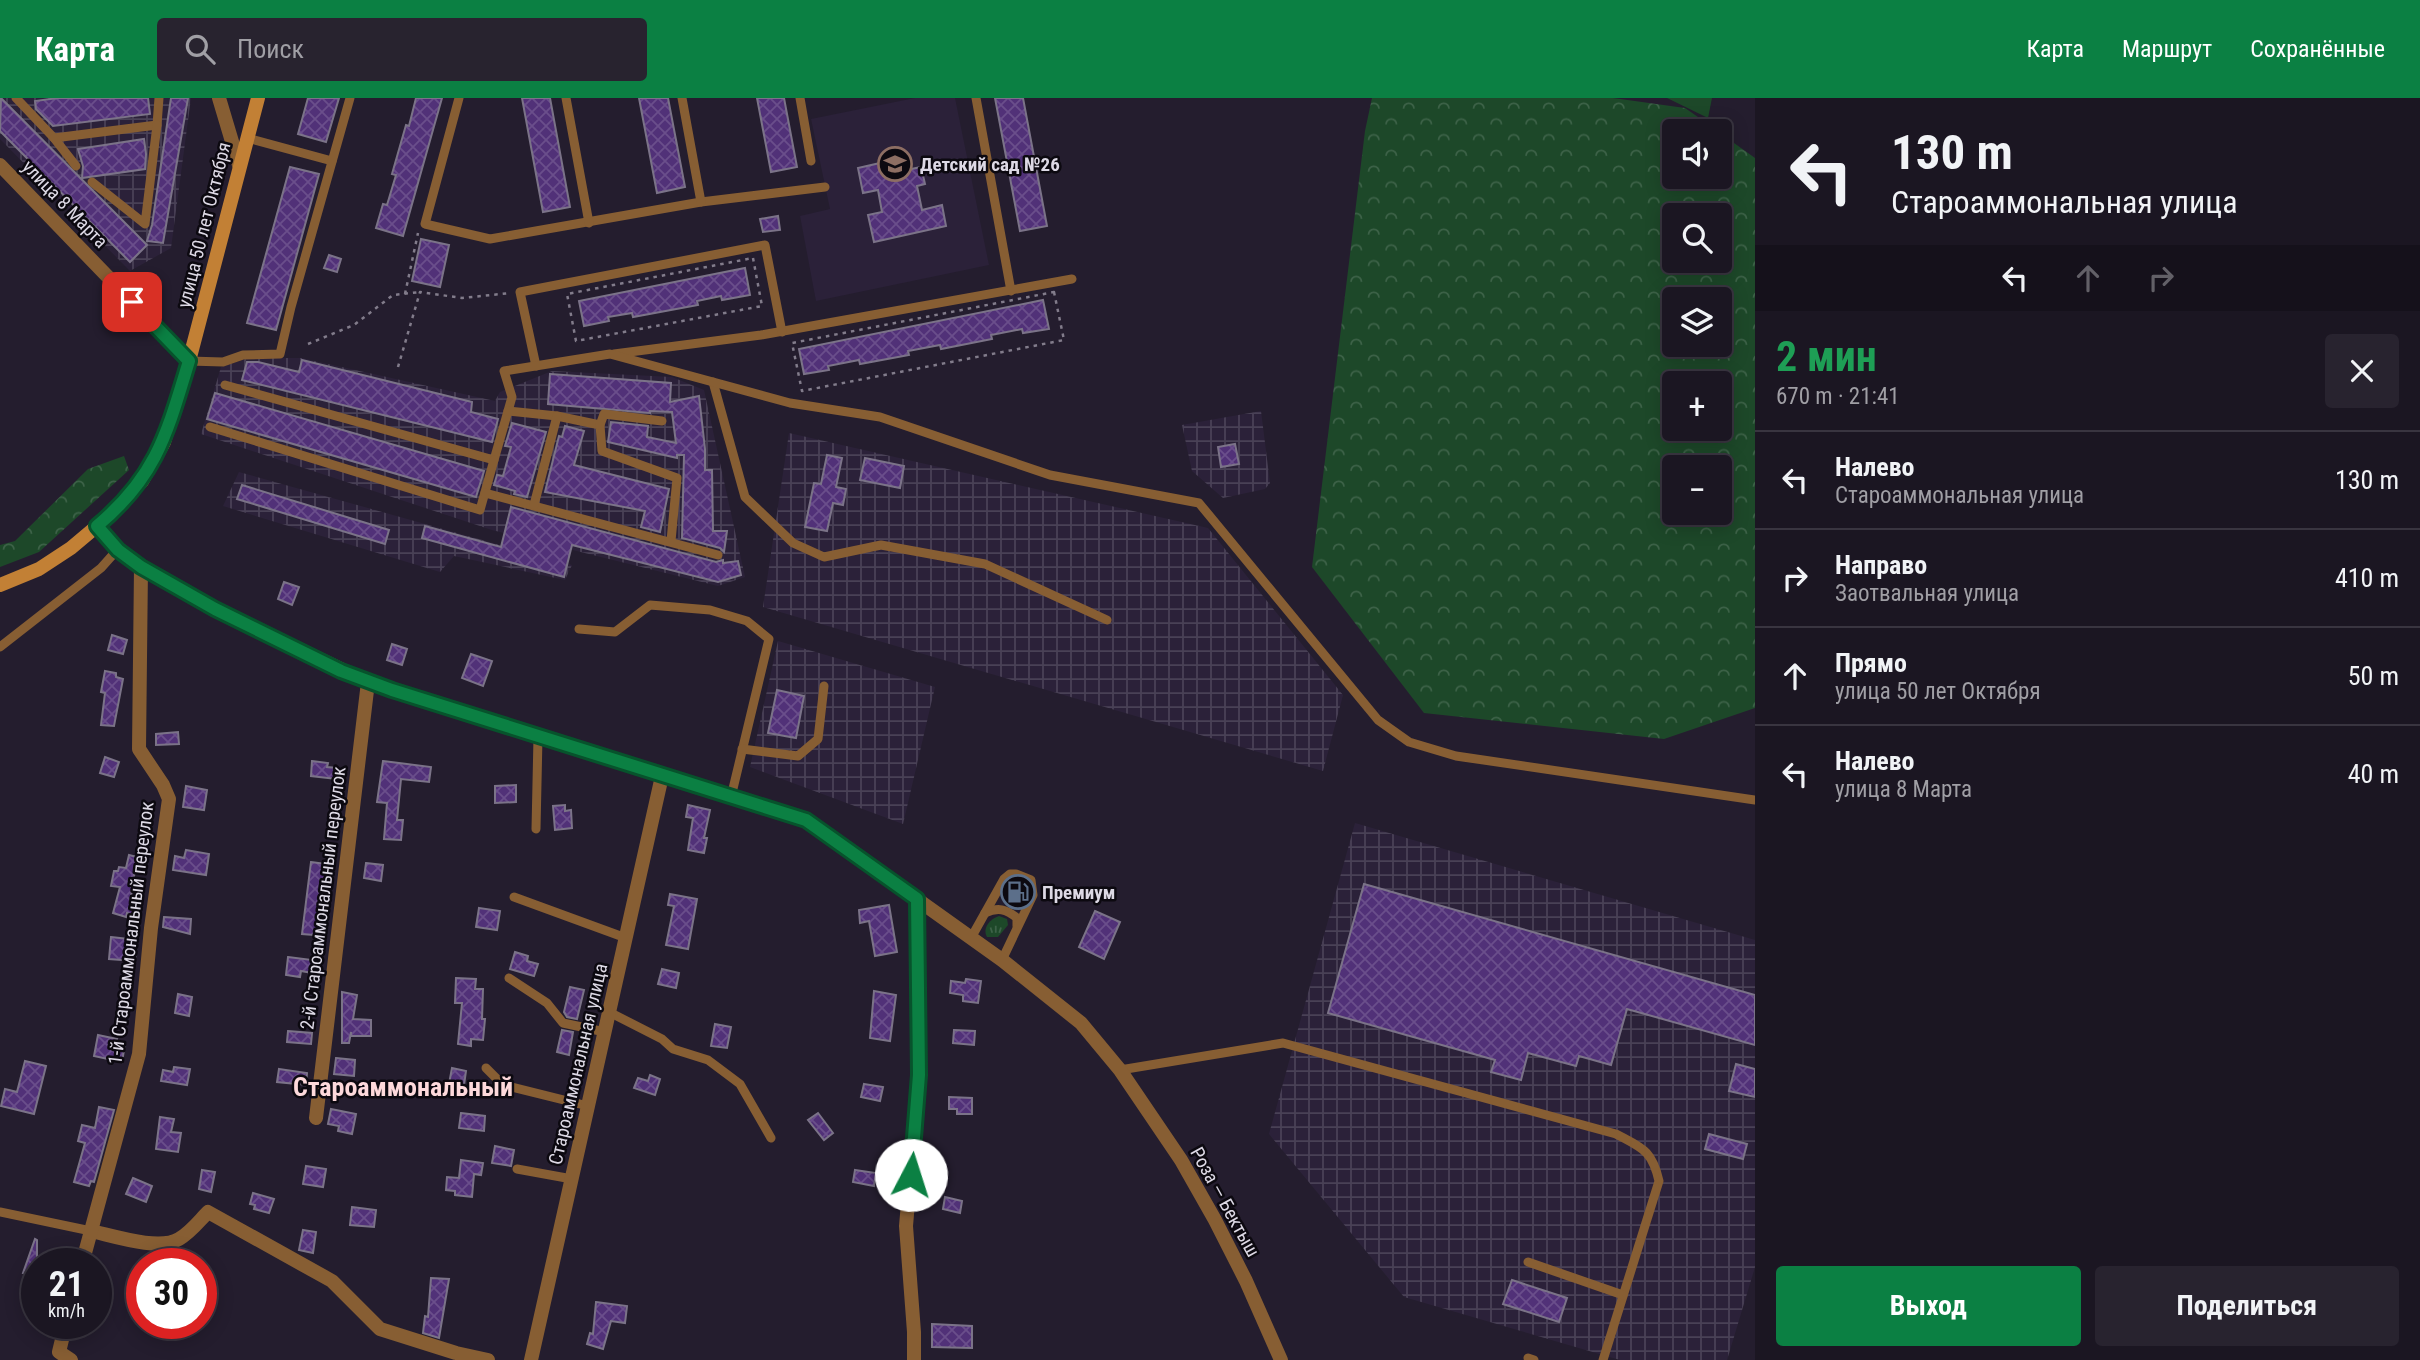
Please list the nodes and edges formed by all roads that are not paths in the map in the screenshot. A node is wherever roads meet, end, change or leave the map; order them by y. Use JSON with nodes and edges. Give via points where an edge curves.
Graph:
{"nodes":[{"id":1,"x":16,"y":98,"type":"edge"},
{"id":2,"x":159,"y":98,"type":"edge"},
{"id":3,"x":219,"y":98,"type":"edge"},
{"id":4,"x":258,"y":98,"type":"edge"},
{"id":5,"x":349,"y":98,"type":"edge"},
{"id":6,"x":459,"y":98,"type":"edge"},
{"id":7,"x":566,"y":98,"type":"edge"},
{"id":8,"x":682,"y":98,"type":"edge"},
{"id":9,"x":800,"y":98,"type":"edge"},
{"id":10,"x":976,"y":98,"type":"edge"},
{"id":11,"x":157,"y":125,"type":"junction"},
{"id":12,"x":54,"y":138,"type":"junction"},
{"id":13,"x":247,"y":138,"type":"junction"},
{"id":14,"x":332,"y":161,"type":"junction"},
{"id":15,"x":811,"y":161,"type":"dead end"},
{"id":16,"x":0,"y":165,"type":"edge"},
{"id":17,"x":239,"y":165,"type":"junction"},
{"id":18,"x":76,"y":166,"type":"dead end"},
{"id":19,"x":92,"y":182,"type":"dead end"},
{"id":20,"x":825,"y":187,"type":"dead end"},
{"id":21,"x":701,"y":202,"type":"junction"},
{"id":22,"x":589,"y":223,"type":"junction"},
{"id":23,"x":1072,"y":279,"type":"dead end"},
{"id":24,"x":1010,"y":290,"type":"junction"},
{"id":25,"x":782,"y":332,"type":"junction"},
{"id":26,"x":610,"y":354,"type":"junction"},
{"id":27,"x":189,"y":361,"type":"junction"},
{"id":28,"x":536,"y":366,"type":"junction"},
{"id":29,"x":713,"y":382,"type":"junction"},
{"id":30,"x":225,"y":385,"type":"dead end"},
{"id":31,"x":508,"y":411,"type":"junction"},
{"id":32,"x":557,"y":416,"type":"junction"},
{"id":33,"x":662,"y":421,"type":"dead end"},
{"id":34,"x":600,"y":425,"type":"junction"},
{"id":35,"x":210,"y":427,"type":"dead end"},
{"id":36,"x":494,"y":460,"type":"junction"},
{"id":37,"x":485,"y":493,"type":"junction"},
{"id":38,"x":534,"y":505,"type":"junction"},
{"id":39,"x":97,"y":526,"type":"junction"},
{"id":40,"x":671,"y":541,"type":"junction"},
{"id":41,"x":118,"y":550,"type":"junction"},
{"id":42,"x":718,"y":555,"type":"dead end"},
{"id":43,"x":141,"y":567,"type":"junction"},
{"id":44,"x":0,"y":585,"type":"edge"},
{"id":45,"x":1107,"y":620,"type":"dead end"},
{"id":46,"x":579,"y":629,"type":"dead end"},
{"id":47,"x":0,"y":647,"type":"edge"},
{"id":48,"x":368,"y":682,"type":"junction"},
{"id":49,"x":824,"y":686,"type":"dead end"},
{"id":50,"x":538,"y":737,"type":"junction"},
{"id":51,"x":742,"y":749,"type":"junction"},
{"id":52,"x":662,"y":776,"type":"junction"},
{"id":53,"x":731,"y":797,"type":"junction"},
{"id":54,"x":1755,"y":800,"type":"edge"},
{"id":55,"x":536,"y":829,"type":"dead end"},
{"id":56,"x":514,"y":897,"type":"dead end"},
{"id":57,"x":917,"y":899,"type":"junction"},
{"id":58,"x":985,"y":913,"type":"junction"},
{"id":59,"x":1017,"y":928,"type":"junction"},
{"id":60,"x":626,"y":938,"type":"junction"},
{"id":61,"x":971,"y":938,"type":"junction"},
{"id":62,"x":1002,"y":960,"type":"junction"},
{"id":63,"x":509,"y":978,"type":"dead end"},
{"id":64,"x":609,"y":1012,"type":"junction"},
{"id":65,"x":605,"y":1032,"type":"junction"},
{"id":66,"x":486,"y":1068,"type":"dead end"},
{"id":67,"x":1120,"y":1070,"type":"junction"},
{"id":68,"x":588,"y":1106,"type":"junction"},
{"id":69,"x":316,"y":1118,"type":"dead end"},
{"id":70,"x":771,"y":1138,"type":"dead end"},
{"id":71,"x":517,"y":1169,"type":"dead end"},
{"id":72,"x":572,"y":1179,"type":"junction"},
{"id":73,"x":0,"y":1212,"type":"edge"},
{"id":74,"x":91,"y":1231,"type":"junction"},
{"id":75,"x":86,"y":1248,"type":"edge"},
{"id":76,"x":1528,"y":1262,"type":"dead end"},
{"id":77,"x":1623,"y":1295,"type":"junction"},
{"id":78,"x":64,"y":1339,"type":"edge"},
{"id":79,"x":62,"y":1357,"type":"edge"},
{"id":80,"x":488,"y":1360,"type":"edge"},
{"id":81,"x":531,"y":1360,"type":"edge"},
{"id":82,"x":914,"y":1360,"type":"edge"},
{"id":83,"x":1281,"y":1360,"type":"edge"},
{"id":84,"x":1603,"y":1360,"type":"edge"}],
"edges":[{"from":1,"to":12,"type":"lane"},
{"from":2,"to":11,"type":"lane"},
{"from":3,"to":17,"type":"street"},
{"from":4,"to":13,"type":"main road","name":"улица 50 лет Октября"},
{"from":5,"to":14,"type":"lane"},
{"from":6,"to":22,"type":"lane","via":[[425,224],[490,239]]},
{"from":7,"to":22,"type":"lane"},
{"from":8,"to":21,"type":"lane"},
{"from":9,"to":15,"type":"lane"},
{"from":10,"to":24,"type":"lane"},
{"from":11,"to":12,"type":"lane"},
{"from":11,"to":19,"type":"lane","via":[[145,223]]},
{"from":12,"to":18,"type":"lane"},
{"from":13,"to":14,"type":"lane"},
{"from":13,"to":17,"type":"main road","name":"улица 50 лет Октября"},
{"from":14,"to":27,"type":"lane","via":[[280,354],[243,355],[223,362]]},
{"from":16,"to":27,"type":"street","name":"улица 8 Марта"},
{"from":17,"to":27,"type":"main road","name":"улица 50 лет Октября"},
{"from":20,"to":21,"type":"lane"},
{"from":21,"to":22,"type":"lane"},
{"from":23,"to":24,"type":"lane"},
{"from":24,"to":25,"type":"lane"},
{"from":25,"to":26,"type":"lane"},
{"from":25,"to":28,"type":"lane","via":[[765,245],[520,292]]},
{"from":26,"to":28,"type":"lane"},
{"from":26,"to":29,"type":"lane"},
{"from":27,"to":39,"type":"main road","name":"улица 50 лет Октября","via":[[164,442],[142,481]]},
{"from":28,"to":31,"type":"lane","via":[[504,371],[512,397]]},
{"from":29,"to":45,"type":"lane","via":[[745,497],[793,544],[824,557],[881,545],[985,564]]},
{"from":29,"to":54,"type":"lane","via":[[790,403],[880,417],[1051,475],[1199,503],[1378,720],[1409,742],[1456,755]]},
{"from":30,"to":36,"type":"lane"},
{"from":31,"to":32,"type":"lane"},
{"from":31,"to":36,"type":"lane"},
{"from":32,"to":34,"type":"lane"},
{"from":32,"to":38,"type":"lane"},
{"from":33,"to":34,"type":"lane","via":[[604,414]]},
{"from":34,"to":40,"type":"lane","via":[[602,451],[677,478]]},
{"from":35,"to":37,"type":"lane","via":[[480,510]]},
{"from":36,"to":37,"type":"lane"},
{"from":37,"to":38,"type":"lane"},
{"from":38,"to":40,"type":"lane"},
{"from":39,"to":41,"type":"street"},
{"from":39,"to":44,"type":"main road","name":"улица 50 лет Октября","via":[[38,569]]},
{"from":40,"to":42,"type":"lane"},
{"from":41,"to":43,"type":"street"},
{"from":41,"to":47,"type":"lane"},
{"from":43,"to":48,"type":"street","via":[[215,609]]},
{"from":43,"to":74,"type":"street","name":"1-й Староаммональный переулок","via":[[139,749],[169,799],[139,1054]]},
{"from":46,"to":51,"type":"lane","via":[[615,632],[650,605],[710,610],[747,621],[769,639]]},
{"from":48,"to":50,"type":"street"},
{"from":48,"to":69,"type":"street","name":"2-й Староаммональный переулок"},
{"from":49,"to":51,"type":"lane","via":[[818,739],[797,756]]},
{"from":50,"to":52,"type":"street"},
{"from":50,"to":55,"type":"lane"},
{"from":51,"to":53,"type":"lane"},
{"from":52,"to":53,"type":"street"},
{"from":52,"to":60,"type":"street","name":"Староаммональная улица"},
{"from":53,"to":57,"type":"street","via":[[806,820]]},
{"from":56,"to":60,"type":"lane"},
{"from":57,"to":61,"type":"street"},
{"from":57,"to":82,"type":"street","via":[[919,1075],[906,1226]]},
{"from":58,"to":59,"type":"lane","via":[[1010,912],[1017,918]]},
{"from":58,"to":59,"type":"lane","via":[[1004,879],[1010,874],[1024,876],[1031,880],[1032,895]]},
{"from":58,"to":61,"type":"lane"},
{"from":59,"to":62,"type":"lane"},
{"from":60,"to":64,"type":"street","name":"Староаммональная улица"},
{"from":61,"to":62,"type":"street"},
{"from":62,"to":67,"type":"street","via":[[1081,1023]]},
{"from":63,"to":65,"type":"lane","via":[[547,1003],[563,1023]]},
{"from":64,"to":65,"type":"street","name":"Староаммональная улица"},
{"from":64,"to":70,"type":"lane","via":[[673,1049],[708,1060],[740,1084]]},
{"from":65,"to":68,"type":"street","name":"Староаммональная улица"},
{"from":66,"to":68,"type":"lane","via":[[503,1084]]},
{"from":67,"to":77,"type":"lane","via":[[1283,1043],[1616,1134],[1655,1161],[1660,1181]]},
{"from":67,"to":83,"type":"street","name":"Роза — Бектыш","via":[[1215,1220]]},
{"from":68,"to":72,"type":"street","name":"Староаммональная улица"},
{"from":71,"to":72,"type":"lane"},
{"from":72,"to":81,"type":"street","name":"Староаммональная улица"},
{"from":73,"to":74,"type":"lane"},
{"from":74,"to":75,"type":"street","name":"1-й Староаммональный переулок"},
{"from":74,"to":80,"type":"street","via":[[162,1244],[191,1231],[208,1212],[332,1280],[380,1329]]},
{"from":76,"to":77,"type":"lane"},
{"from":77,"to":84,"type":"lane"},
{"from":78,"to":79,"type":"street"}]}
